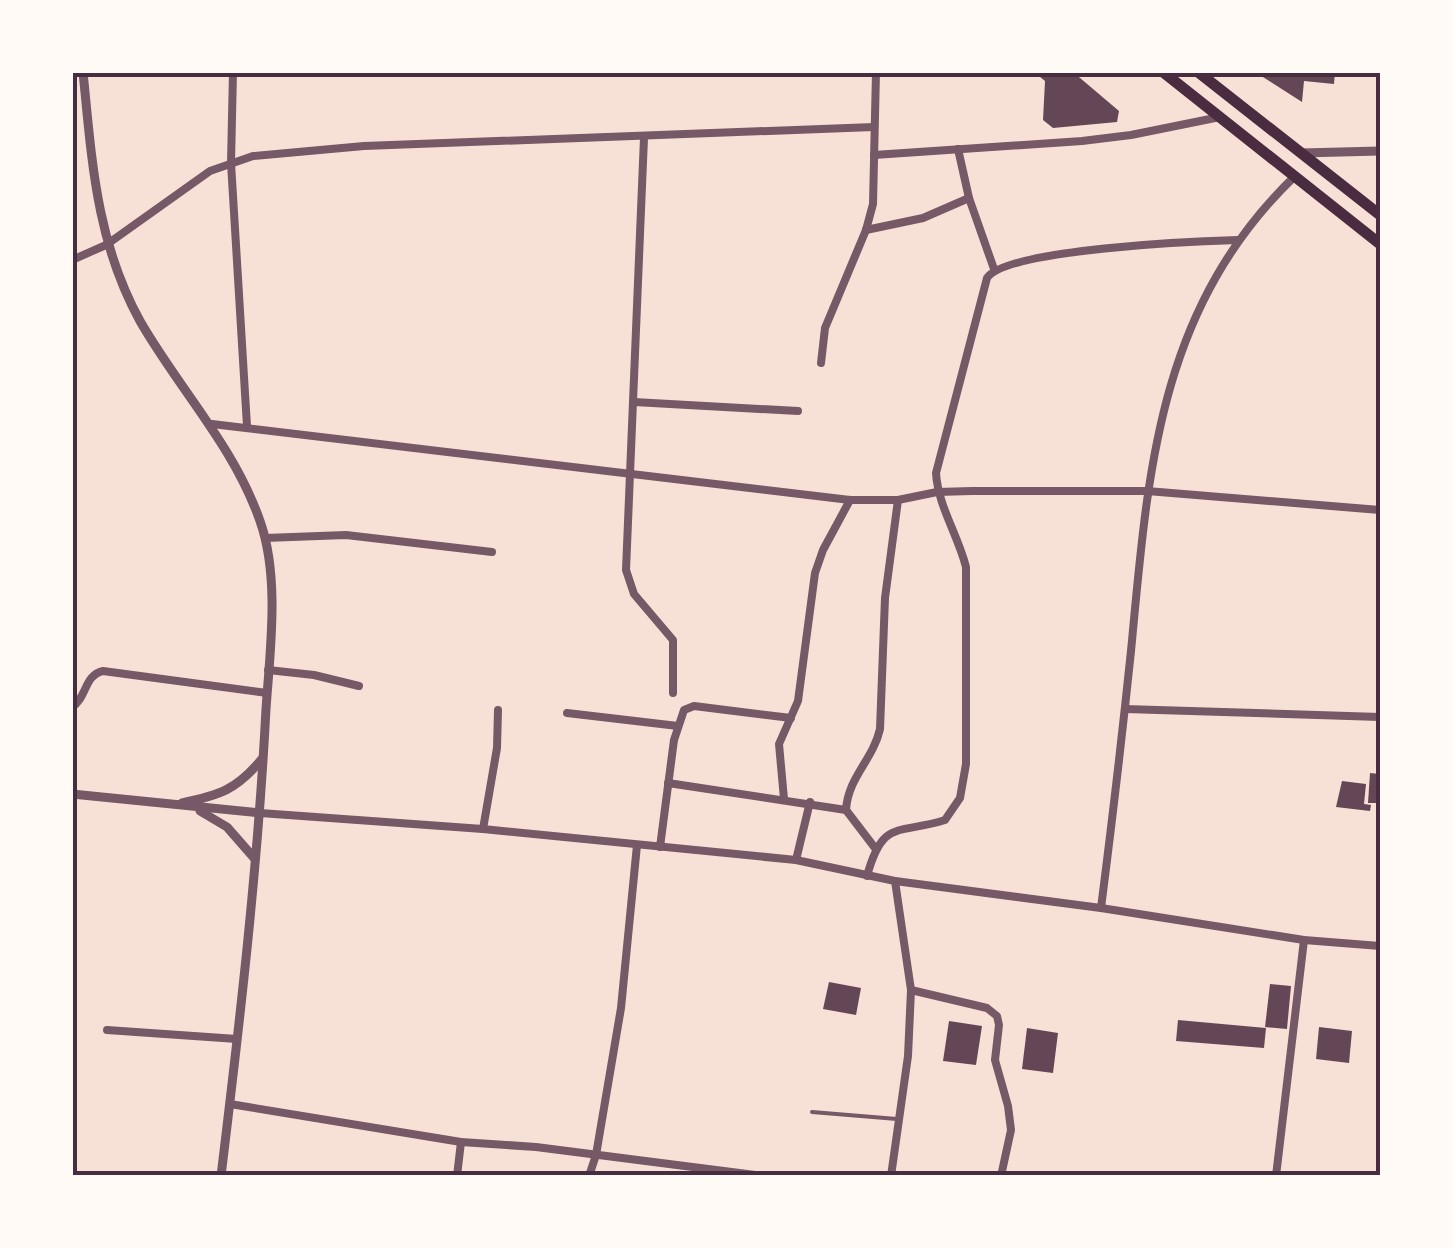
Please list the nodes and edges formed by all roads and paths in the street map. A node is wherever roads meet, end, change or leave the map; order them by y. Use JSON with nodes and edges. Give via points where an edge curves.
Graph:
{"nodes":[{"id":1,"x":83,"y":72,"type":"edge"},
{"id":2,"x":233,"y":72,"type":"edge"},
{"id":3,"x":876,"y":72,"type":"edge"},
{"id":4,"x":1163,"y":72,"type":"edge"},
{"id":5,"x":1198,"y":72,"type":"edge"},
{"id":6,"x":1220,"y":117,"type":"junction"},
{"id":7,"x":874,"y":127,"type":"junction"},
{"id":8,"x":644,"y":138,"type":"junction"},
{"id":9,"x":958,"y":149,"type":"junction"},
{"id":10,"x":1380,"y":151,"type":"edge"},
{"id":11,"x":1301,"y":153,"type":"junction"},
{"id":12,"x":874,"y":155,"type":"junction"},
{"id":13,"x":232,"y":163,"type":"junction"},
{"id":14,"x":1294,"y":176,"type":"junction"},
{"id":15,"x":969,"y":198,"type":"junction"},
{"id":16,"x":1380,"y":215,"type":"edge"},
{"id":17,"x":866,"y":230,"type":"junction"},
{"id":18,"x":1238,"y":240,"type":"junction"},
{"id":19,"x":1380,"y":244,"type":"edge"},
{"id":20,"x":106,"y":246,"type":"junction"},
{"id":21,"x":72,"y":260,"type":"edge"},
{"id":22,"x":994,"y":269,"type":"junction"},
{"id":23,"x":821,"y":363,"type":"dead end"},
{"id":24,"x":634,"y":402,"type":"junction"},
{"id":25,"x":798,"y":411,"type":"dead end"},
{"id":26,"x":212,"y":424,"type":"junction"},
{"id":27,"x":247,"y":426,"type":"junction"},
{"id":28,"x":632,"y":472,"type":"junction"},
{"id":29,"x":1146,"y":491,"type":"junction"},
{"id":30,"x":937,"y":492,"type":"junction"},
{"id":31,"x":850,"y":500,"type":"junction"},
{"id":32,"x":898,"y":500,"type":"junction"},
{"id":33,"x":1380,"y":510,"type":"edge"},
{"id":34,"x":265,"y":538,"type":"junction"},
{"id":35,"x":492,"y":552,"type":"dead end"},
{"id":36,"x":268,"y":670,"type":"junction"},
{"id":37,"x":359,"y":686,"type":"dead end"},
{"id":38,"x":673,"y":692,"type":"dead end"},
{"id":39,"x":267,"y":694,"type":"junction"},
{"id":40,"x":72,"y":707,"type":"edge"},
{"id":41,"x":498,"y":710,"type":"dead end"},
{"id":42,"x":1125,"y":710,"type":"junction"},
{"id":43,"x":567,"y":713,"type":"dead end"},
{"id":44,"x":1380,"y":717,"type":"edge"},
{"id":45,"x":791,"y":718,"type":"junction"},
{"id":46,"x":678,"y":726,"type":"junction"},
{"id":47,"x":264,"y":757,"type":"junction"},
{"id":48,"x":668,"y":783,"type":"junction"},
{"id":49,"x":72,"y":794,"type":"edge"},
{"id":50,"x":784,"y":799,"type":"junction"},
{"id":51,"x":810,"y":802,"type":"junction"},
{"id":52,"x":173,"y":805,"type":"junction"},
{"id":53,"x":188,"y":807,"type":"junction"},
{"id":54,"x":846,"y":810,"type":"junction"},
{"id":55,"x":260,"y":813,"type":"junction"},
{"id":56,"x":484,"y":828,"type":"junction"},
{"id":57,"x":637,"y":845,"type":"junction"},
{"id":58,"x":660,"y":846,"type":"junction"},
{"id":59,"x":875,"y":848,"type":"junction"},
{"id":60,"x":256,"y":860,"type":"junction"},
{"id":61,"x":796,"y":860,"type":"junction"},
{"id":62,"x":867,"y":876,"type":"junction"},
{"id":63,"x":895,"y":881,"type":"junction"},
{"id":64,"x":1102,"y":908,"type":"junction"},
{"id":65,"x":1304,"y":940,"type":"junction"},
{"id":66,"x":1380,"y":946,"type":"edge"},
{"id":67,"x":911,"y":990,"type":"junction"},
{"id":68,"x":107,"y":1030,"type":"dead end"},
{"id":69,"x":237,"y":1039,"type":"junction"},
{"id":70,"x":230,"y":1104,"type":"junction"},
{"id":71,"x":812,"y":1112,"type":"dead end"},
{"id":72,"x":897,"y":1120,"type":"junction"},
{"id":73,"x":462,"y":1142,"type":"junction"},
{"id":74,"x":596,"y":1155,"type":"junction"},
{"id":75,"x":221,"y":1176,"type":"edge"},
{"id":76,"x":457,"y":1176,"type":"edge"},
{"id":77,"x":588,"y":1176,"type":"edge"},
{"id":78,"x":763,"y":1176,"type":"edge"},
{"id":79,"x":892,"y":1176,"type":"edge"},
{"id":80,"x":1002,"y":1176,"type":"edge"},
{"id":81,"x":1276,"y":1176,"type":"edge"}],
"edges":[{"from":1,"to":20,"type":"street"},
{"from":2,"to":13,"type":"street"},
{"from":3,"to":7,"type":"street"},
{"from":4,"to":6,"type":"main road"},
{"from":5,"to":11,"type":"main road"},
{"from":6,"to":9,"type":"street","via":[[1131,135]]},
{"from":6,"to":14,"type":"main road"},
{"from":7,"to":8,"type":"street"},
{"from":7,"to":12,"type":"street"},
{"from":8,"to":13,"type":"street","via":[[348,147]]},
{"from":8,"to":24,"type":"street"},
{"from":9,"to":12,"type":"street"},
{"from":9,"to":15,"type":"street"},
{"from":10,"to":11,"type":"street"},
{"from":11,"to":16,"type":"main road"},
{"from":12,"to":17,"type":"street"},
{"from":13,"to":20,"type":"street","via":[[190,184]]},
{"from":13,"to":27,"type":"street"},
{"from":14,"to":18,"type":"street"},
{"from":14,"to":19,"type":"main road"},
{"from":15,"to":17,"type":"street","via":[[923,218]]},
{"from":15,"to":22,"type":"street"},
{"from":17,"to":23,"type":"street","via":[[825,328]]},
{"from":18,"to":22,"type":"street","via":[[1095,250]]},
{"from":18,"to":29,"type":"street","via":[[1180,352]]},
{"from":20,"to":21,"type":"street"},
{"from":20,"to":26,"type":"street","via":[[140,320]]},
{"from":22,"to":30,"type":"street","via":[[938,463]]},
{"from":24,"to":25,"type":"street"},
{"from":24,"to":28,"type":"street"},
{"from":26,"to":27,"type":"street"},
{"from":26,"to":34,"type":"street"},
{"from":27,"to":28,"type":"street"},
{"from":28,"to":31,"type":"street"},
{"from":28,"to":38,"type":"street","via":[[626,570],[634,594],[673,640]]},
{"from":29,"to":30,"type":"street"},
{"from":29,"to":33,"type":"street"},
{"from":29,"to":42,"type":"street"},
{"from":30,"to":32,"type":"street"},
{"from":30,"to":59,"type":"street","via":[[966,567],[966,764],[960,798],[945,820],[894,831]]},
{"from":31,"to":32,"type":"street"},
{"from":31,"to":45,"type":"street","via":[[815,573],[802,683]]},
{"from":32,"to":54,"type":"street","via":[[885,598],[880,729],[876,748],[847,790]]},
{"from":34,"to":35,"type":"street","via":[[346,535]]},
{"from":34,"to":36,"type":"street"},
{"from":36,"to":37,"type":"street"},
{"from":36,"to":39,"type":"street"},
{"from":39,"to":40,"type":"street","via":[[102,671]]},
{"from":39,"to":47,"type":"street"},
{"from":41,"to":56,"type":"street"},
{"from":42,"to":44,"type":"street"},
{"from":42,"to":64,"type":"street"},
{"from":43,"to":46,"type":"street"},
{"from":45,"to":46,"type":"street","via":[[694,706],[684,710]]},
{"from":45,"to":50,"type":"street","via":[[780,744]]},
{"from":46,"to":48,"type":"street"},
{"from":47,"to":52,"type":"street","via":[[230,790]]},
{"from":47,"to":55,"type":"street"},
{"from":48,"to":50,"type":"street"},
{"from":48,"to":58,"type":"street"},
{"from":49,"to":52,"type":"street"},
{"from":50,"to":51,"type":"street"},
{"from":51,"to":54,"type":"street"},
{"from":51,"to":61,"type":"street"},
{"from":52,"to":53,"type":"street"},
{"from":53,"to":55,"type":"street"},
{"from":53,"to":60,"type":"street","via":[[227,827]]},
{"from":54,"to":59,"type":"street"},
{"from":55,"to":56,"type":"street"},
{"from":55,"to":60,"type":"street"},
{"from":56,"to":57,"type":"street"},
{"from":57,"to":58,"type":"street"},
{"from":57,"to":74,"type":"street","via":[[621,1008]]},
{"from":58,"to":61,"type":"street"},
{"from":59,"to":62,"type":"street"},
{"from":60,"to":69,"type":"street"},
{"from":61,"to":62,"type":"street"},
{"from":62,"to":63,"type":"street"},
{"from":63,"to":64,"type":"street"},
{"from":63,"to":67,"type":"street"},
{"from":64,"to":65,"type":"street"},
{"from":65,"to":66,"type":"street"},
{"from":65,"to":81,"type":"street"},
{"from":67,"to":72,"type":"street"},
{"from":67,"to":80,"type":"street","via":[[997,1016],[996,1060],[1011,1130]]},
{"from":68,"to":69,"type":"street"},
{"from":69,"to":70,"type":"street"},
{"from":70,"to":73,"type":"street"},
{"from":70,"to":75,"type":"street"},
{"from":71,"to":72,"type":"lane"},
{"from":72,"to":79,"type":"street"},
{"from":73,"to":74,"type":"street"},
{"from":73,"to":76,"type":"street"},
{"from":74,"to":77,"type":"street"},
{"from":74,"to":78,"type":"street"}]}
